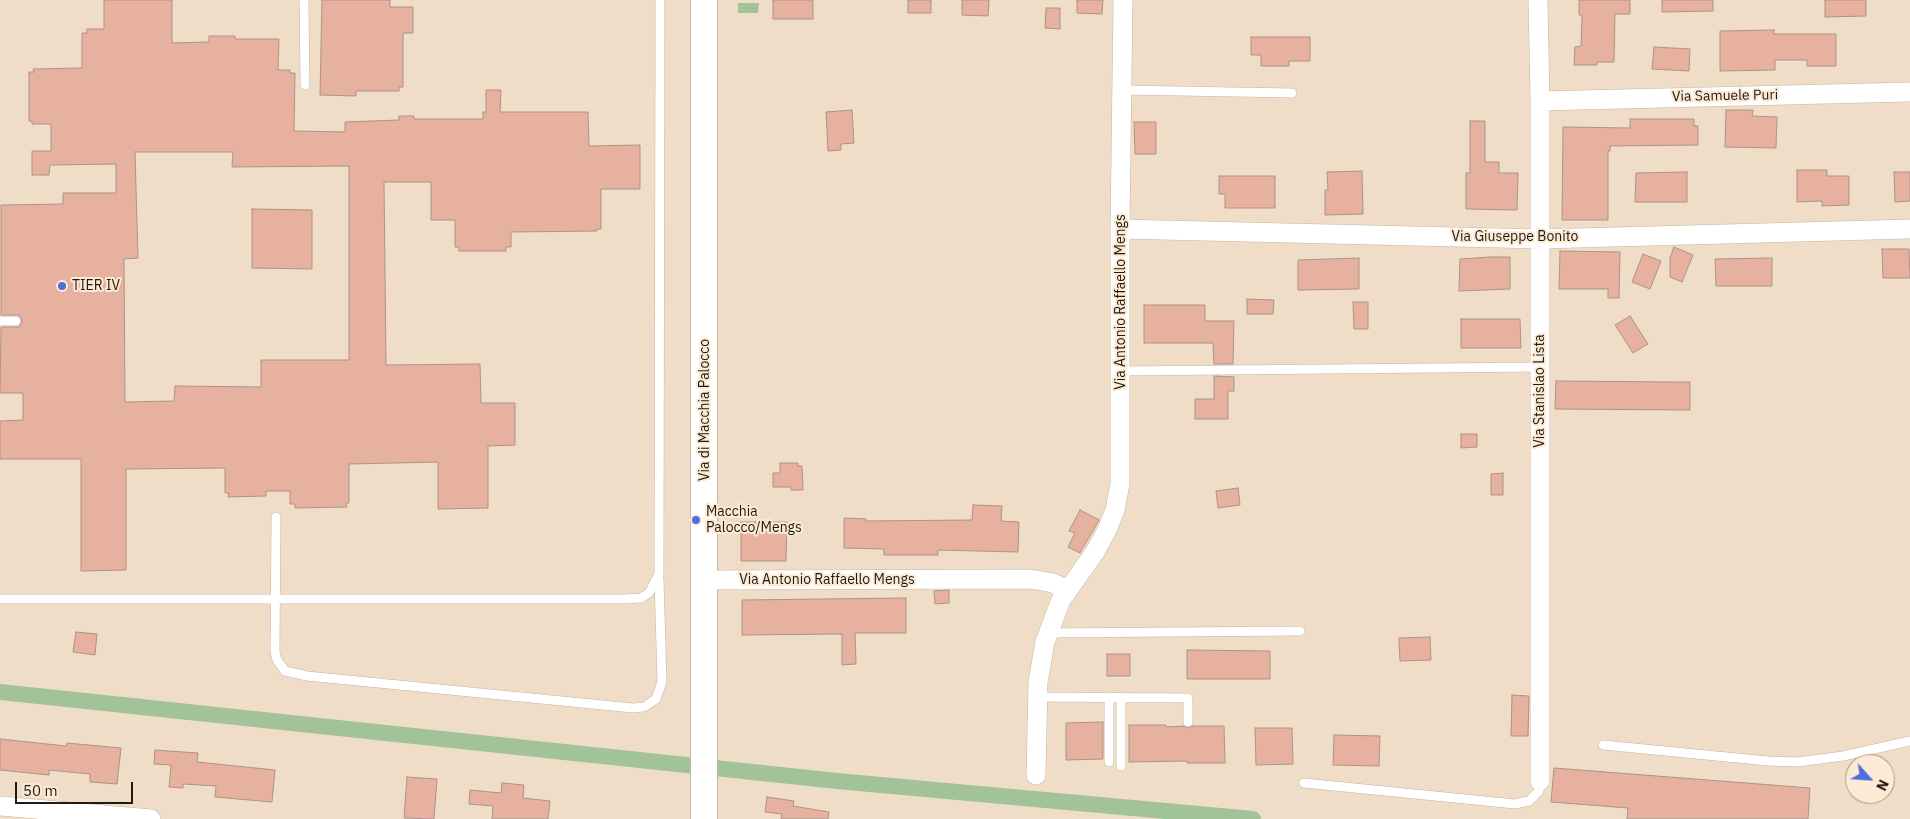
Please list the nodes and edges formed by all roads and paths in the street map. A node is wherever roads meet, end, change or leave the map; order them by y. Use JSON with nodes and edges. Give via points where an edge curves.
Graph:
{"nodes":[{"id":1,"x":304,"y":0,"type":"edge"},
{"id":2,"x":660,"y":0,"type":"edge"},
{"id":3,"x":704,"y":0,"type":"edge"},
{"id":4,"x":1123,"y":0,"type":"edge"},
{"id":5,"x":1538,"y":0,"type":"edge"},
{"id":6,"x":305,"y":85,"type":"dead end"},
{"id":7,"x":1122,"y":90,"type":"junction"},
{"id":8,"x":1910,"y":92,"type":"edge"},
{"id":9,"x":1292,"y":93,"type":"dead end"},
{"id":10,"x":1540,"y":100,"type":"junction"},
{"id":11,"x":1910,"y":229,"type":"edge"},
{"id":12,"x":1120,"y":230,"type":"junction"},
{"id":13,"x":1540,"y":239,"type":"junction"},
{"id":14,"x":0,"y":321,"type":"edge"},
{"id":15,"x":16,"y":321,"type":"dead end"},
{"id":16,"x":1540,"y":367,"type":"junction"},
{"id":17,"x":1121,"y":371,"type":"junction"},
{"id":18,"x":276,"y":517,"type":"dead end"},
{"id":19,"x":659,"y":574,"type":"junction"},
{"id":20,"x":705,"y":580,"type":"junction"},
{"id":21,"x":1067,"y":590,"type":"junction"},
{"id":22,"x":0,"y":599,"type":"edge"},
{"id":23,"x":276,"y":599,"type":"junction"},
{"id":24,"x":1048,"y":632,"type":"junction"},
{"id":25,"x":1300,"y":632,"type":"dead end"},
{"id":26,"x":1038,"y":697,"type":"junction"},
{"id":27,"x":1109,"y":697,"type":"junction"},
{"id":28,"x":1121,"y":697,"type":"junction"},
{"id":29,"x":1188,"y":722,"type":"dead end"},
{"id":30,"x":1910,"y":741,"type":"edge"},
{"id":31,"x":1603,"y":745,"type":"dead end"},
{"id":32,"x":1109,"y":762,"type":"dead end"},
{"id":33,"x":1120,"y":766,"type":"dead end"},
{"id":34,"x":1036,"y":775,"type":"dead end"},
{"id":35,"x":1540,"y":782,"type":"joint"},
{"id":36,"x":1304,"y":783,"type":"dead end"},
{"id":37,"x":0,"y":806,"type":"edge"},
{"id":38,"x":151,"y":819,"type":"edge"},
{"id":39,"x":704,"y":819,"type":"edge"}],
"edges":[{"from":1,"to":6,"type":"lane"},
{"from":2,"to":19,"type":"lane"},
{"from":3,"to":20,"type":"street","name":"Via di Macchia Palocco"},
{"from":4,"to":7,"type":"street","name":"Via Antonio Raffaello Mengs"},
{"from":5,"to":10,"type":"street","name":"Via Stanislao Lista"},
{"from":7,"to":9,"type":"lane"},
{"from":7,"to":12,"type":"street","name":"Via Antonio Raffaello Mengs"},
{"from":8,"to":10,"type":"street","name":"Via Samuele Puri"},
{"from":10,"to":13,"type":"street","name":"Via Stanislao Lista"},
{"from":11,"to":13,"type":"street","name":"Via Giuseppe Bonito"},
{"from":12,"to":13,"type":"street","name":"Via Giuseppe Bonito"},
{"from":12,"to":17,"type":"street","name":"Via Antonio Raffaello Mengs"},
{"from":13,"to":16,"type":"street","name":"Via Stanislao Lista"},
{"from":14,"to":15,"type":"lane"},
{"from":16,"to":17,"type":"lane"},
{"from":16,"to":35,"type":"street","name":"Via Stanislao Lista"},
{"from":17,"to":21,"type":"street","name":"Via Antonio Raffaello Mengs","via":[[1118,502],[1100,543]]},
{"from":18,"to":23,"type":"lane"},
{"from":19,"to":23,"type":"lane","via":[[649,593],[636,599]]},
{"from":19,"to":23,"type":"lane","via":[[662,682],[656,698],[639,708],[290,674],[281,666],[275,652]]},
{"from":20,"to":21,"type":"street","name":"Via Antonio Raffaello Mengs","via":[[1035,580],[1053,583]]},
{"from":20,"to":39,"type":"street","name":"Via di Macchia Palocco"},
{"from":21,"to":24,"type":"street","name":"Via Antonio Raffaello Mengs"},
{"from":22,"to":23,"type":"lane"},
{"from":24,"to":25,"type":"lane"},
{"from":24,"to":26,"type":"street","name":"Via Antonio Raffaello Mengs","via":[[1040,666]]},
{"from":26,"to":27,"type":"lane"},
{"from":26,"to":34,"type":"street","name":"Via Antonio Raffaello Mengs"},
{"from":27,"to":28,"type":"lane"},
{"from":27,"to":32,"type":"lane"},
{"from":28,"to":29,"type":"lane","via":[[1188,698]]},
{"from":28,"to":33,"type":"lane"},
{"from":30,"to":31,"type":"lane","via":[[1798,762]]},
{"from":35,"to":36,"type":"lane","via":[[1529,801],[1515,804]]},
{"from":37,"to":38,"type":"street"}]}
